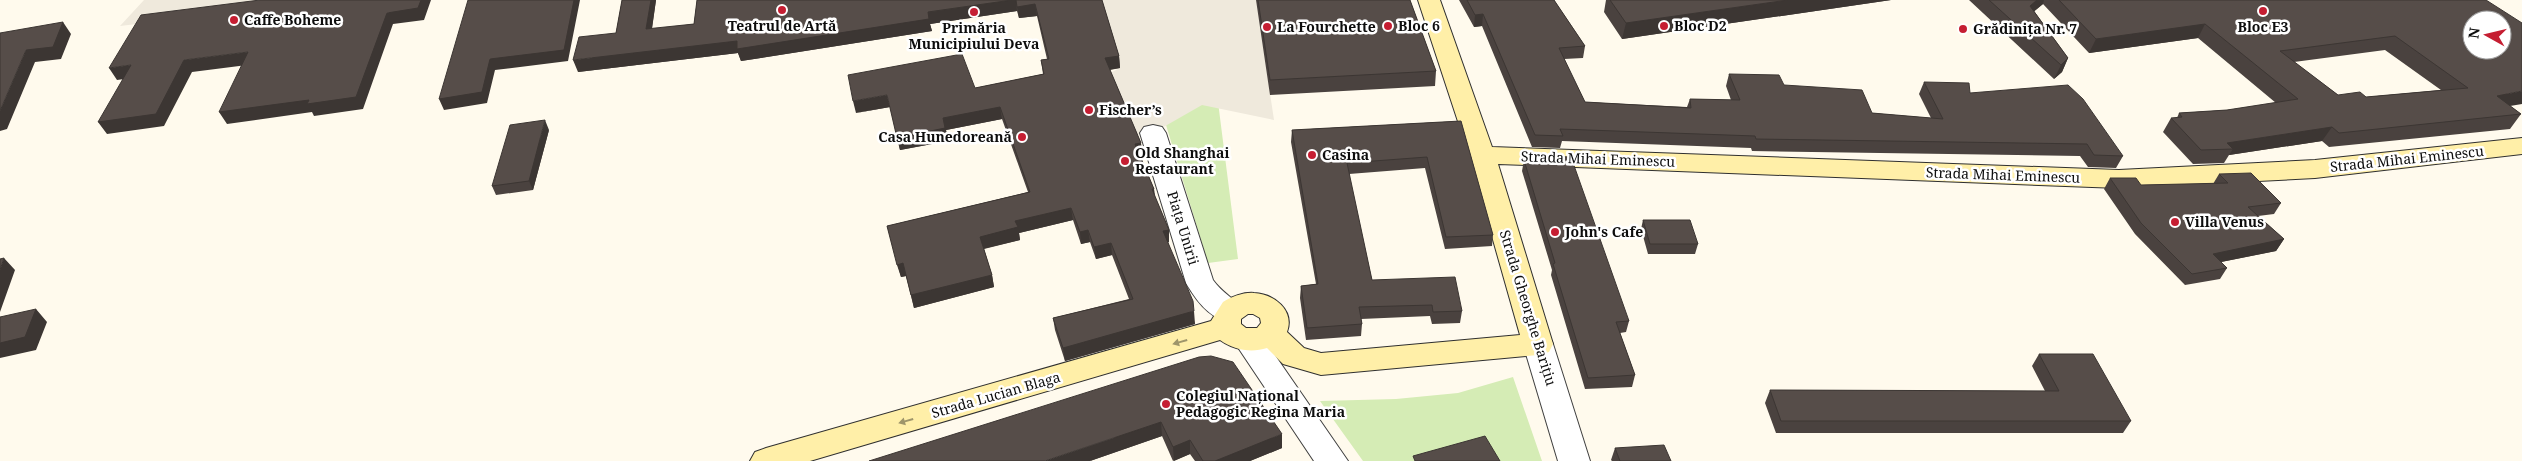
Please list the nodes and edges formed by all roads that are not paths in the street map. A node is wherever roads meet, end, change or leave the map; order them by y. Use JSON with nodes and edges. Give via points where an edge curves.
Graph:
{"nodes":[{"id":1,"x":1429,"y":0,"type":"edge"},
{"id":2,"x":1153,"y":133,"type":"dead end"},
{"id":3,"x":2522,"y":146,"type":"edge"},
{"id":4,"x":1482,"y":155,"type":"junction"},
{"id":5,"x":1243,"y":328,"type":"junction"},
{"id":6,"x":1538,"y":344,"type":"junction"},
{"id":7,"x":766,"y":461,"type":"edge"},
{"id":8,"x":1332,"y":461,"type":"edge"},
{"id":9,"x":1574,"y":461,"type":"edge"}],
"edges":[{"from":1,"to":4,"type":"street","name":"Strada Gheorghe Barițiu"},
{"from":2,"to":5,"type":"street","name":"Piața Unirii","via":[[1200,283]]},
{"from":3,"to":4,"type":"street","name":"Strada Mihai Eminescu","via":[[2315,169],[2119,178]]},
{"from":4,"to":6,"type":"street","name":"Strada Gheorghe Barițiu"},
{"from":5,"to":6,"type":"street","via":[[1294,356],[1320,364]]},
{"from":5,"to":7,"type":"street","name":"Strada Lucian Blaga","one_way":true},
{"from":5,"to":8,"type":"street"},
{"from":6,"to":9,"type":"street","name":"Strada Gheorghe Barițiu"}]}
